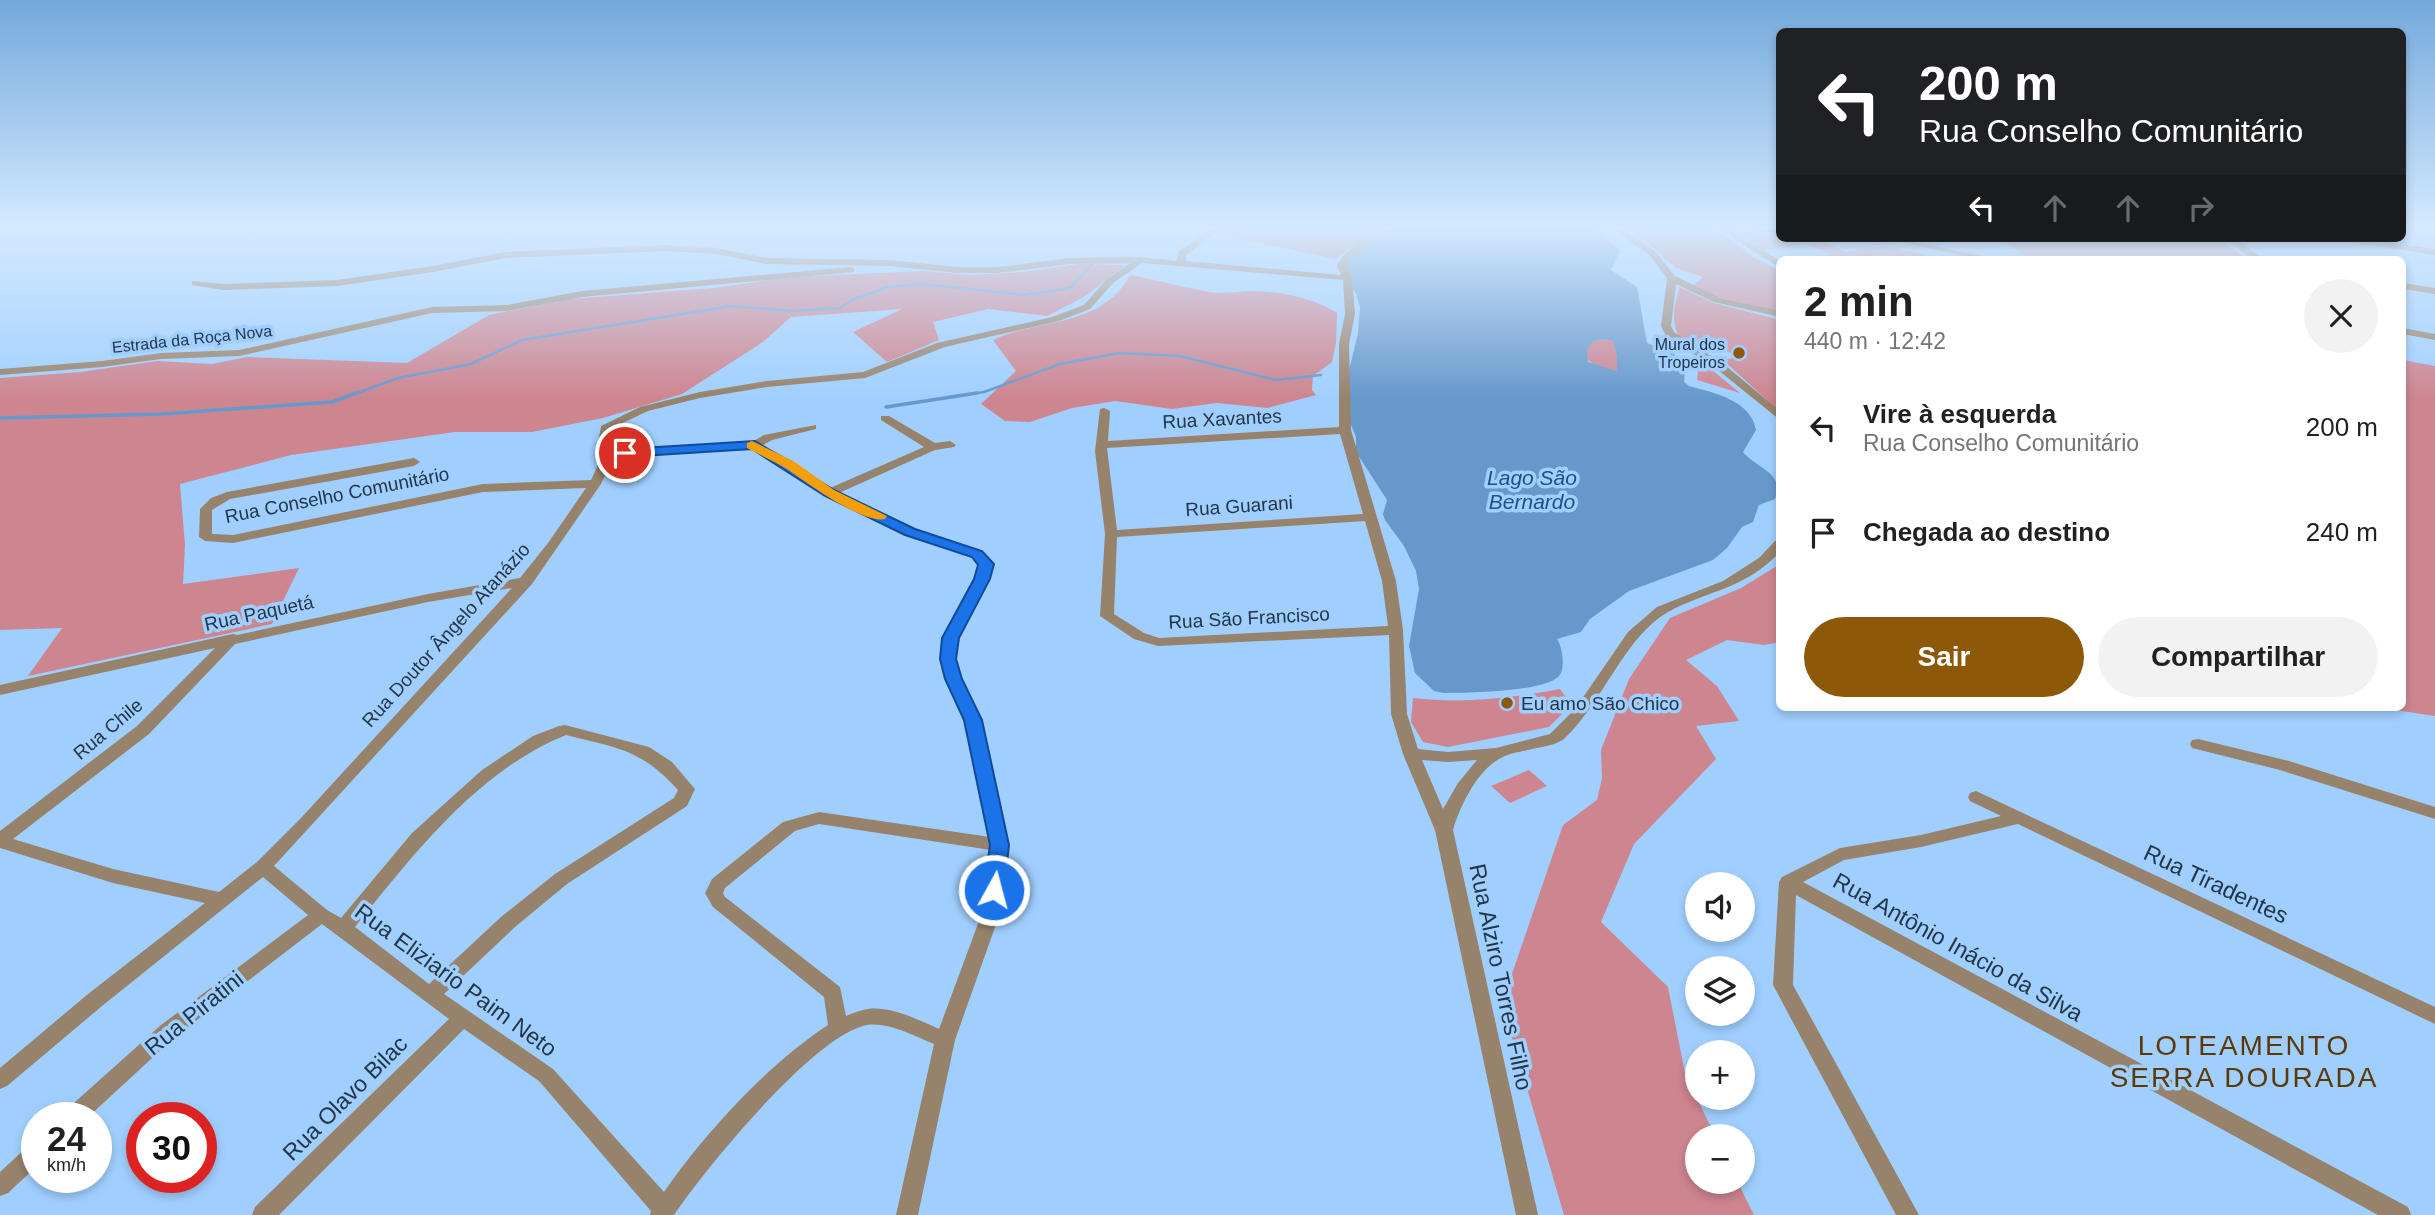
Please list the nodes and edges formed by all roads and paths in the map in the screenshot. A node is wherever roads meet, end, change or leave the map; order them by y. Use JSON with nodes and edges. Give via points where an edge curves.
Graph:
{"nodes":[{"id":1,"x":202,"y":285,"type":"edge"},
{"id":2,"x":289,"y":285,"type":"edge"},
{"id":3,"x":705,"y":285,"type":"edge"},
{"id":4,"x":1107,"y":285,"type":"edge"},
{"id":5,"x":1348,"y":285,"type":"edge"},
{"id":6,"x":1671,"y":285,"type":"edge"},
{"id":7,"x":1686,"y":285,"type":"edge"},
{"id":8,"x":2406,"y":286,"type":"edge"},
{"id":9,"x":2435,"y":291,"type":"edge"},
{"id":10,"x":1776,"y":313,"type":"edge"},
{"id":11,"x":2406,"y":332,"type":"edge"},
{"id":12,"x":2435,"y":337,"type":"edge"},
{"id":13,"x":0,"y":372,"type":"edge"},
{"id":14,"x":1104,"y":411,"type":"dead end"},
{"id":15,"x":1776,"y":414,"type":"edge"},
{"id":16,"x":885,"y":418,"type":"dead end"},
{"id":17,"x":812,"y":427,"type":"dead end"},
{"id":18,"x":1345,"y":430,"type":"junction"},
{"id":19,"x":950,"y":444,"type":"dead end"},
{"id":20,"x":755,"y":445,"type":"junction"},
{"id":21,"x":1102,"y":445,"type":"junction"},
{"id":22,"x":933,"y":447,"type":"junction"},
{"id":23,"x":605,"y":455,"type":"junction"},
{"id":24,"x":414,"y":463,"type":"dead end"},
{"id":25,"x":595,"y":484,"type":"junction"},
{"id":26,"x":830,"y":493,"type":"junction"},
{"id":27,"x":1369,"y":517,"type":"junction"},
{"id":28,"x":1111,"y":534,"type":"junction"},
{"id":29,"x":1776,"y":548,"type":"edge"},
{"id":30,"x":527,"y":581,"type":"junction"},
{"id":31,"x":1396,"y":630,"type":"junction"},
{"id":32,"x":233,"y":638,"type":"junction"},
{"id":33,"x":0,"y":690,"type":"edge"},
{"id":34,"x":2198,"y":744,"type":"dead end"},
{"id":35,"x":1496,"y":753,"type":"junction"},
{"id":36,"x":1411,"y":754,"type":"junction"},
{"id":37,"x":1976,"y":797,"type":"dead end"},
{"id":38,"x":2435,"y":813,"type":"edge"},
{"id":39,"x":2019,"y":818,"type":"junction"},
{"id":40,"x":1444,"y":830,"type":"junction"},
{"id":41,"x":0,"y":841,"type":"edge"},
{"id":42,"x":1000,"y":845,"type":"junction"},
{"id":43,"x":263,"y":867,"type":"junction"},
{"id":44,"x":1788,"y":882,"type":"junction"},
{"id":45,"x":223,"y":900,"type":"junction"},
{"id":46,"x":321,"y":915,"type":"junction"},
{"id":47,"x":343,"y":928,"type":"junction"},
{"id":48,"x":430,"y":995,"type":"junction"},
{"id":49,"x":2435,"y":1016,"type":"edge"},
{"id":50,"x":463,"y":1018,"type":"junction"},
{"id":51,"x":838,"y":1026,"type":"junction"},
{"id":52,"x":945,"y":1040,"type":"junction"},
{"id":53,"x":0,"y":1080,"type":"edge"},
{"id":54,"x":90,"y":1102,"type":"edge"},
{"id":55,"x":21,"y":1167,"type":"edge"},
{"id":56,"x":0,"y":1186,"type":"edge"},
{"id":57,"x":663,"y":1212,"type":"edge"},
{"id":58,"x":263,"y":1215,"type":"edge"},
{"id":59,"x":907,"y":1215,"type":"edge"},
{"id":60,"x":1527,"y":1215,"type":"edge"},
{"id":61,"x":1908,"y":1215,"type":"edge"},
{"id":62,"x":2400,"y":1215,"type":"edge"}],
"edges":[{"from":1,"to":2,"type":"street"},
{"from":3,"to":13,"type":"street","name":"Estrada da Roça Nova","via":[[575,295],[507,308],[432,310],[239,353]]},
{"from":4,"to":23,"type":"street","name":"Rua Doutor Ângelo Atanázio","via":[[1087,307],[1055,319],[941,345],[865,375],[767,384],[644,409],[607,426]]},
{"from":5,"to":18,"type":"street","name":"Rua Alziro Torres Filho"},
{"from":6,"to":15,"type":"street","via":[[1666,326],[1670,334],[1722,368]]},
{"from":7,"to":10,"type":"street","via":[[1717,300]]},
{"from":8,"to":9,"type":"street"},
{"from":11,"to":12,"type":"street"},
{"from":14,"to":21,"type":"street","name":"Rua São Francisco"},
{"from":16,"to":22,"type":"street"},
{"from":17,"to":20,"type":"street","via":[[768,437]]},
{"from":18,"to":21,"type":"street","name":"Rua Xavantes"},
{"from":18,"to":27,"type":"street","name":"Rua Alziro Torres Filho"},
{"from":19,"to":22,"type":"street"},
{"from":20,"to":23,"type":"street"},
{"from":20,"to":26,"type":"street"},
{"from":21,"to":28,"type":"street","name":"Rua São Francisco"},
{"from":22,"to":26,"type":"street"},
{"from":23,"to":25,"type":"street","name":"Rua Doutor Ângelo Atanázio"},
{"from":24,"to":25,"type":"street","name":"Rua Conselho Comunitário","via":[[227,496],[206,509],[205,537],[233,539],[483,488]]},
{"from":25,"to":30,"type":"street","name":"Rua Doutor Ângelo Atanázio"},
{"from":26,"to":42,"type":"street","via":[[910,532],[977,554],[986,564],[950,638],[948,659],[973,720]]},
{"from":27,"to":28,"type":"street","name":"Rua Guarani"},
{"from":27,"to":31,"type":"street","name":"Rua Alziro Torres Filho","via":[[1389,580]]},
{"from":28,"to":31,"type":"street","name":"Rua São Francisco","via":[[1107,617],[1139,636],[1158,642]]},
{"from":29,"to":35,"type":"street","via":[[1728,584],[1662,610],[1633,635],[1580,713],[1555,738]]},
{"from":30,"to":32,"type":"street","name":"Rua Paquetá"},
{"from":30,"to":43,"type":"street","name":"Rua Doutor Ângelo Atanázio"},
{"from":31,"to":36,"type":"street","name":"Rua Alziro Torres Filho","via":[[1399,714]]},
{"from":32,"to":33,"type":"street","name":"Rua Paquetá"},
{"from":32,"to":41,"type":"street","name":"Rua Chile","via":[[143,730]]},
{"from":34,"to":38,"type":"street","via":[[2283,765]]},
{"from":35,"to":36,"type":"street"},
{"from":35,"to":40,"type":"street","via":[[1478,766],[1450,809]]},
{"from":36,"to":40,"type":"street","name":"Rua Alziro Torres Filho"},
{"from":37,"to":39,"type":"street","name":"Rua Tiradentes"},
{"from":39,"to":44,"type":"street","via":[[1840,854]]},
{"from":39,"to":49,"type":"street","name":"Rua Tiradentes"},
{"from":40,"to":60,"type":"street","name":"Rua Alziro Torres Filho"},
{"from":41,"to":45,"type":"street","via":[[113,876]]},
{"from":42,"to":51,"type":"street","via":[[819,818],[789,826],[718,884],[714,893],[719,902],[833,993]]},
{"from":42,"to":52,"type":"street","via":[[992,913]]},
{"from":43,"to":45,"type":"street","name":"Rua Doutor Ângelo Atanázio"},
{"from":43,"to":46,"type":"street","name":"Rua Eliziario Paim Neto"},
{"from":44,"to":61,"type":"street","via":[[1783,985]]},
{"from":44,"to":62,"type":"street","name":"Rua Antônio Inácio da Silva"},
{"from":45,"to":53,"type":"street","name":"Rua Doutor Ângelo Atanázio"},
{"from":46,"to":47,"type":"street","name":"Rua Eliziario Paim Neto"},
{"from":46,"to":54,"type":"street","name":"Rua Piratini","via":[[168,1031]]},
{"from":47,"to":48,"type":"street","name":"Rua Eliziario Paim Neto"},
{"from":47,"to":48,"type":"street","via":[[418,837],[488,774],[539,740],[565,730],[643,751],[666,766],[687,789],[681,802],[668,812],[561,879]]},
{"from":48,"to":50,"type":"street","name":"Rua Eliziario Paim Neto"},
{"from":50,"to":57,"type":"street","name":"Rua Eliziario Paim Neto","via":[[547,1075]]},
{"from":50,"to":58,"type":"street","name":"Rua Olavo Bilac"},
{"from":51,"to":52,"type":"street","via":[[869,1017],[902,1023]]},
{"from":51,"to":57,"type":"street","via":[[729,1125]]},
{"from":52,"to":59,"type":"street"},
{"from":55,"to":56,"type":"street"}]}
